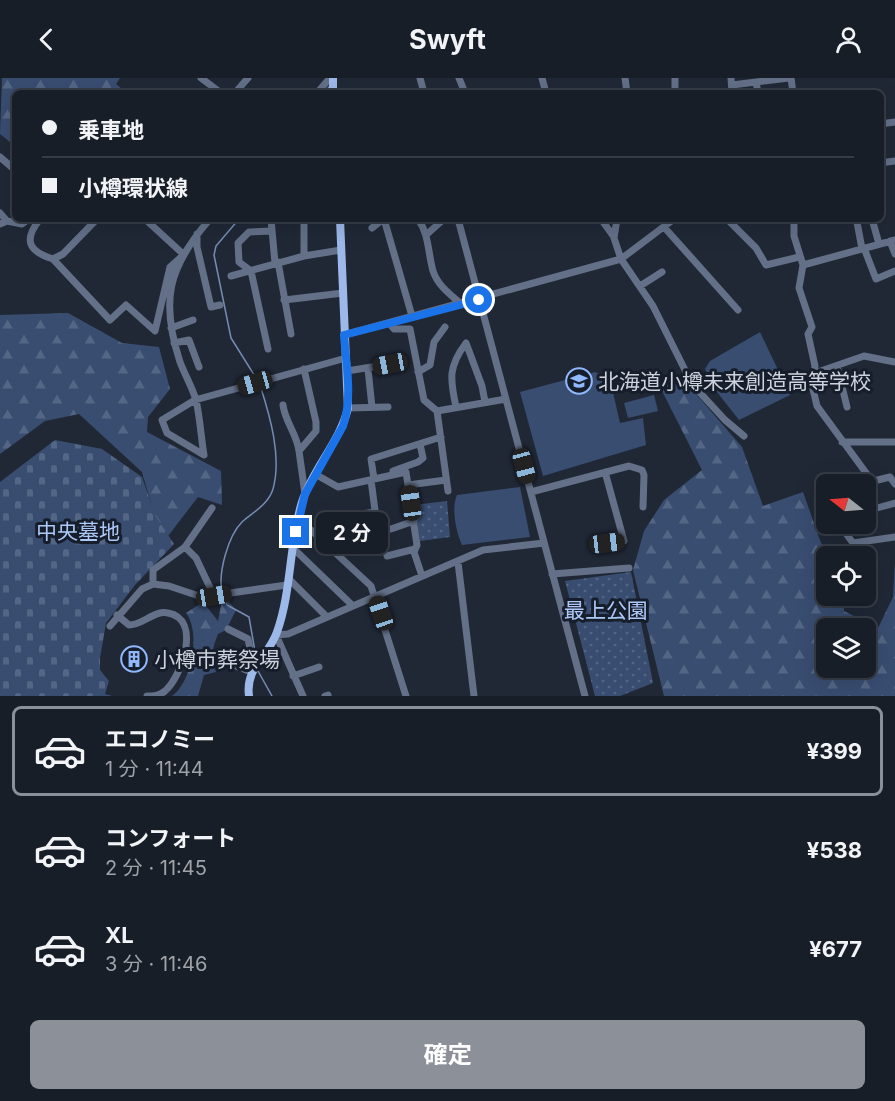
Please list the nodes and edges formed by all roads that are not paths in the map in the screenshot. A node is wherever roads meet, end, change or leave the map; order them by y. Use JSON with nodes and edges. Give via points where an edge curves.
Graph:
{"nodes":[{"id":1,"x":201,"y":78,"type":"edge"},
{"id":2,"x":248,"y":78,"type":"edge"},
{"id":3,"x":790,"y":78,"type":"edge"},
{"id":4,"x":756,"y":82,"type":"junction"},
{"id":5,"x":732,"y":85,"type":"edge"},
{"id":6,"x":217,"y":90,"type":"edge"},
{"id":7,"x":238,"y":90,"type":"edge"},
{"id":8,"x":757,"y":90,"type":"edge"},
{"id":9,"x":0,"y":157,"type":"edge"},
{"id":10,"x":12,"y":167,"type":"edge"},
{"id":11,"x":0,"y":213,"type":"edge"},
{"id":12,"x":25,"y":222,"type":"edge"},
{"id":13,"x":38,"y":222,"type":"edge"},
{"id":14,"x":94,"y":222,"type":"edge"},
{"id":15,"x":148,"y":222,"type":"edge"},
{"id":16,"x":207,"y":222,"type":"edge"},
{"id":17,"x":271,"y":222,"type":"edge"},
{"id":18,"x":304,"y":222,"type":"edge"},
{"id":19,"x":340,"y":222,"type":"edge"},
{"id":20,"x":380,"y":222,"type":"edge"},
{"id":21,"x":383,"y":222,"type":"edge"},
{"id":22,"x":420,"y":222,"type":"edge"},
{"id":23,"x":441,"y":222,"type":"edge"},
{"id":24,"x":459,"y":222,"type":"edge"},
{"id":25,"x":603,"y":222,"type":"edge"},
{"id":26,"x":616,"y":222,"type":"edge"},
{"id":27,"x":670,"y":222,"type":"edge"},
{"id":28,"x":730,"y":222,"type":"edge"},
{"id":29,"x":794,"y":222,"type":"edge"},
{"id":30,"x":857,"y":222,"type":"dead end"},
{"id":31,"x":873,"y":222,"type":"edge"},
{"id":32,"x":4,"y":223,"type":"edge"},
{"id":33,"x":664,"y":227,"type":"junction"},
{"id":34,"x":372,"y":228,"type":"dead end"},
{"id":35,"x":272,"y":231,"type":"junction"},
{"id":36,"x":197,"y":234,"type":"junction"},
{"id":37,"x":426,"y":235,"type":"junction"},
{"id":38,"x":614,"y":237,"type":"junction"},
{"id":39,"x":892,"y":240,"type":"edge"},
{"id":40,"x":879,"y":244,"type":"junction"},
{"id":41,"x":863,"y":249,"type":"junction"},
{"id":42,"x":341,"y":250,"type":"junction"},
{"id":43,"x":895,"y":254,"type":"edge"},
{"id":44,"x":182,"y":255,"type":"junction"},
{"id":45,"x":304,"y":256,"type":"junction"},
{"id":46,"x":800,"y":256,"type":"junction"},
{"id":47,"x":53,"y":259,"type":"junction"},
{"id":48,"x":621,"y":259,"type":"junction"},
{"id":49,"x":276,"y":262,"type":"junction"},
{"id":50,"x":803,"y":266,"type":"junction"},
{"id":51,"x":250,"y":271,"type":"junction"},
{"id":52,"x":895,"y":271,"type":"edge"},
{"id":53,"x":662,"y":273,"type":"dead end"},
{"id":54,"x":231,"y":276,"type":"dead end"},
{"id":55,"x":640,"y":286,"type":"junction"},
{"id":56,"x":343,"y":293,"type":"junction"},
{"id":57,"x":284,"y":300,"type":"junction"},
{"id":58,"x":479,"y":300,"type":"junction"},
{"id":59,"x":220,"y":304,"type":"dead end"},
{"id":60,"x":461,"y":304,"type":"junction"},
{"id":61,"x":738,"y":310,"type":"dead end"},
{"id":62,"x":412,"y":316,"type":"junction"},
{"id":63,"x":193,"y":320,"type":"dead end"},
{"id":64,"x":389,"y":323,"type":"junction"},
{"id":65,"x":445,"y":327,"type":"dead end"},
{"id":66,"x":171,"y":328,"type":"junction"},
{"id":67,"x":291,"y":334,"type":"dead end"},
{"id":68,"x":344,"y":335,"type":"junction"},
{"id":69,"x":174,"y":343,"type":"junction"},
{"id":70,"x":268,"y":349,"type":"dead end"},
{"id":71,"x":346,"y":358,"type":"junction"},
{"id":72,"x":895,"y":362,"type":"edge"},
{"id":73,"x":390,"y":364,"type":"dead end"},
{"id":74,"x":837,"y":366,"type":"junction"},
{"id":75,"x":199,"y":367,"type":"dead end"},
{"id":76,"x":304,"y":369,"type":"junction"},
{"id":77,"x":368,"y":369,"type":"junction"},
{"id":78,"x":347,"y":370,"type":"junction"},
{"id":79,"x":418,"y":372,"type":"junction"},
{"id":80,"x":815,"y":373,"type":"junction"},
{"id":81,"x":506,"y":399,"type":"junction"},
{"id":82,"x":195,"y":400,"type":"junction"},
{"id":83,"x":485,"y":402,"type":"junction"},
{"id":84,"x":283,"y":405,"type":"dead end"},
{"id":85,"x":372,"y":407,"type":"junction"},
{"id":86,"x":387,"y":407,"type":"dead end"},
{"id":87,"x":456,"y":407,"type":"junction"},
{"id":88,"x":847,"y":407,"type":"dead end"},
{"id":89,"x":348,"y":408,"type":"junction"},
{"id":90,"x":437,"y":411,"type":"junction"},
{"id":91,"x":744,"y":436,"type":"dead end"},
{"id":92,"x":441,"y":437,"type":"junction"},
{"id":93,"x":842,"y":442,"type":"junction"},
{"id":94,"x":895,"y":442,"type":"edge"},
{"id":95,"x":420,"y":444,"type":"junction"},
{"id":96,"x":299,"y":451,"type":"junction"},
{"id":97,"x":605,"y":472,"type":"junction"},
{"id":98,"x":315,"y":474,"type":"junction"},
{"id":99,"x":866,"y":474,"type":"edge"},
{"id":100,"x":393,"y":475,"type":"junction"},
{"id":101,"x":372,"y":479,"type":"junction"},
{"id":102,"x":446,"y":480,"type":"junction"},
{"id":103,"x":876,"y":481,"type":"edge"},
{"id":104,"x":895,"y":484,"type":"edge"},
{"id":105,"x":408,"y":485,"type":"junction"},
{"id":106,"x":448,"y":491,"type":"dead end"},
{"id":107,"x":531,"y":492,"type":"junction"},
{"id":108,"x":305,"y":494,"type":"junction"},
{"id":109,"x":895,"y":503,"type":"edge"},
{"id":110,"x":212,"y":507,"type":"dead end"},
{"id":111,"x":643,"y":507,"type":"dead end"},
{"id":112,"x":876,"y":508,"type":"edge"},
{"id":113,"x":375,"y":512,"type":"junction"},
{"id":114,"x":362,"y":514,"type":"dead end"},
{"id":115,"x":298,"y":518,"type":"junction"},
{"id":116,"x":414,"y":521,"type":"junction"},
{"id":117,"x":391,"y":530,"type":"dead end"},
{"id":118,"x":378,"y":533,"type":"dead end"},
{"id":119,"x":846,"y":534,"type":"edge"},
{"id":120,"x":895,"y":537,"type":"edge"},
{"id":121,"x":326,"y":542,"type":"junction"},
{"id":122,"x":544,"y":543,"type":"junction"},
{"id":123,"x":607,"y":543,"type":"dead end"},
{"id":124,"x":185,"y":547,"type":"junction"},
{"id":125,"x":365,"y":547,"type":"dead end"},
{"id":126,"x":294,"y":549,"type":"junction"},
{"id":127,"x":416,"y":549,"type":"junction"},
{"id":128,"x":387,"y":556,"type":"dead end"},
{"id":129,"x":458,"y":562,"type":"junction"},
{"id":130,"x":629,"y":568,"type":"dead end"},
{"id":131,"x":552,"y":574,"type":"junction"},
{"id":132,"x":422,"y":576,"type":"junction"},
{"id":133,"x":288,"y":582,"type":"junction"},
{"id":134,"x":153,"y":584,"type":"junction"},
{"id":135,"x":374,"y":595,"type":"junction"},
{"id":136,"x":214,"y":596,"type":"junction"},
{"id":137,"x":352,"y":605,"type":"junction"},
{"id":138,"x":117,"y":615,"type":"junction"},
{"id":139,"x":327,"y":617,"type":"junction"},
{"id":140,"x":110,"y":626,"type":"dead end"},
{"id":141,"x":228,"y":629,"type":"dead end"},
{"id":142,"x":276,"y":635,"type":"junction"},
{"id":143,"x":221,"y":660,"type":"dead end"},
{"id":144,"x":319,"y":667,"type":"dead end"},
{"id":145,"x":253,"y":668,"type":"junction"},
{"id":146,"x":293,"y":676,"type":"junction"},
{"id":147,"x":147,"y":696,"type":"edge"},
{"id":148,"x":249,"y":696,"type":"edge"},
{"id":149,"x":303,"y":696,"type":"edge"},
{"id":150,"x":406,"y":696,"type":"edge"},
{"id":151,"x":473,"y":696,"type":"edge"},
{"id":152,"x":585,"y":696,"type":"edge"}],
"edges":[{"from":1,"to":6,"type":"street"},
{"from":2,"to":7,"type":"street"},
{"from":3,"to":4,"type":"street"},
{"from":4,"to":5,"type":"street"},
{"from":4,"to":8,"type":"street"},
{"from":9,"to":10,"type":"street"},
{"from":11,"to":32,"type":"street"},
{"from":12,"to":32,"type":"street"},
{"from":13,"to":47,"type":"street","via":[[28,234],[29,239],[41,254]]},
{"from":14,"to":47,"type":"street"},
{"from":15,"to":44,"type":"street"},
{"from":16,"to":36,"type":"street"},
{"from":17,"to":35,"type":"street"},
{"from":18,"to":45,"type":"street"},
{"from":19,"to":42,"type":"main road"},
{"from":20,"to":34,"type":"street"},
{"from":21,"to":62,"type":"street"},
{"from":22,"to":37,"type":"street"},
{"from":23,"to":37,"type":"street"},
{"from":24,"to":58,"type":"street"},
{"from":25,"to":38,"type":"street"},
{"from":26,"to":38,"type":"street"},
{"from":27,"to":33,"type":"street"},
{"from":28,"to":46,"type":"street","via":[[756,248],[766,265]]},
{"from":29,"to":46,"type":"street"},
{"from":30,"to":41,"type":"street"},
{"from":31,"to":40,"type":"street"},
{"from":33,"to":48,"type":"street"},
{"from":33,"to":61,"type":"street"},
{"from":35,"to":49,"type":"street"},
{"from":35,"to":51,"type":"street","via":[[249,232],[238,243],[239,262]]},
{"from":36,"to":44,"type":"street"},
{"from":36,"to":59,"type":"street","via":[[211,307]]},
{"from":37,"to":60,"type":"street","via":[[434,272],[442,287]]},
{"from":38,"to":48,"type":"street"},
{"from":39,"to":40,"type":"street"},
{"from":39,"to":43,"type":"street"},
{"from":40,"to":41,"type":"street"},
{"from":41,"to":50,"type":"street"},
{"from":41,"to":52,"type":"street","via":[[876,279]]},
{"from":42,"to":45,"type":"street"},
{"from":42,"to":56,"type":"main road"},
{"from":44,"to":47,"type":"street","via":[[170,267],[155,330],[126,305],[110,320]]},
{"from":44,"to":66,"type":"street","via":[[170,292]]},
{"from":45,"to":49,"type":"street"},
{"from":46,"to":50,"type":"street"},
{"from":48,"to":55,"type":"street"},
{"from":48,"to":58,"type":"street"},
{"from":49,"to":51,"type":"street"},
{"from":49,"to":57,"type":"street"},
{"from":50,"to":80,"type":"street","via":[[799,288],[812,327],[808,334]]},
{"from":51,"to":54,"type":"street"},
{"from":51,"to":70,"type":"street"},
{"from":53,"to":55,"type":"street"},
{"from":55,"to":91,"type":"street","via":[[692,384]]},
{"from":56,"to":57,"type":"street"},
{"from":56,"to":68,"type":"main road"},
{"from":57,"to":67,"type":"street"},
{"from":58,"to":60,"type":"street"},
{"from":58,"to":81,"type":"street"},
{"from":60,"to":62,"type":"street"},
{"from":62,"to":64,"type":"street"},
{"from":63,"to":66,"type":"street"},
{"from":64,"to":68,"type":"street"},
{"from":64,"to":79,"type":"street","via":[[394,329],[410,329]]},
{"from":65,"to":79,"type":"street","via":[[434,342],[430,365]]},
{"from":66,"to":69,"type":"street"},
{"from":68,"to":71,"type":"main road"},
{"from":69,"to":75,"type":"street","via":[[189,340]]},
{"from":69,"to":82,"type":"street"},
{"from":71,"to":76,"type":"street"},
{"from":71,"to":78,"type":"main road"},
{"from":72,"to":74,"type":"street","via":[[864,356]]},
{"from":73,"to":77,"type":"street"},
{"from":74,"to":80,"type":"street"},
{"from":74,"to":88,"type":"street"},
{"from":76,"to":82,"type":"street"},
{"from":76,"to":96,"type":"street","via":[[316,431]]},
{"from":77,"to":78,"type":"street"},
{"from":77,"to":85,"type":"street"},
{"from":78,"to":89,"type":"main road"},
{"from":79,"to":90,"type":"street","via":[[424,400]]},
{"from":80,"to":93,"type":"street","via":[[812,385],[817,406]]},
{"from":81,"to":83,"type":"street"},
{"from":81,"to":107,"type":"street"},
{"from":82,"to":82,"type":"street","via":[[197,411],[204,455],[167,433],[162,420]]},
{"from":83,"to":87,"type":"street"},
{"from":83,"to":87,"type":"street","via":[[466,343],[453,360]]},
{"from":84,"to":96,"type":"street","via":[[284,414],[296,432]]},
{"from":85,"to":86,"type":"street"},
{"from":85,"to":89,"type":"street"},
{"from":87,"to":90,"type":"street"},
{"from":89,"to":98,"type":"main road","via":[[343,426]]},
{"from":90,"to":92,"type":"street"},
{"from":92,"to":95,"type":"street"},
{"from":92,"to":102,"type":"street"},
{"from":93,"to":94,"type":"street"},
{"from":93,"to":99,"type":"street"},
{"from":95,"to":100,"type":"street","via":[[423,458],[393,471]]},
{"from":95,"to":101,"type":"street","via":[[371,459]]},
{"from":96,"to":108,"type":"street"},
{"from":97,"to":107,"type":"street"},
{"from":97,"to":111,"type":"street","via":[[630,466],[642,470]]},
{"from":97,"to":123,"type":"street","via":[[624,541]]},
{"from":98,"to":101,"type":"street","via":[[338,487]]},
{"from":98,"to":108,"type":"main road"},
{"from":100,"to":101,"type":"street"},
{"from":100,"to":105,"type":"street","via":[[406,472]]},
{"from":101,"to":113,"type":"street"},
{"from":102,"to":105,"type":"street"},
{"from":102,"to":106,"type":"street"},
{"from":103,"to":104,"type":"street","via":[[890,477]]},
{"from":105,"to":116,"type":"street"},
{"from":107,"to":122,"type":"street"},
{"from":108,"to":115,"type":"main road"},
{"from":109,"to":112,"type":"street"},
{"from":110,"to":124,"type":"street"},
{"from":113,"to":114,"type":"street"},
{"from":113,"to":118,"type":"street"},
{"from":115,"to":121,"type":"street"},
{"from":115,"to":126,"type":"main road"},
{"from":116,"to":117,"type":"street"},
{"from":116,"to":127,"type":"street"},
{"from":119,"to":120,"type":"street","via":[[853,543]]},
{"from":121,"to":125,"type":"street","via":[[338,522]]},
{"from":121,"to":135,"type":"street","via":[[371,586]]},
{"from":122,"to":129,"type":"street","via":[[483,550]]},
{"from":122,"to":131,"type":"street"},
{"from":124,"to":134,"type":"street","via":[[153,570]]},
{"from":124,"to":136,"type":"street","via":[[196,558]]},
{"from":126,"to":133,"type":"main road"},
{"from":126,"to":137,"type":"street"},
{"from":127,"to":128,"type":"street"},
{"from":127,"to":132,"type":"street"},
{"from":129,"to":132,"type":"street"},
{"from":129,"to":151,"type":"street"},
{"from":130,"to":131,"type":"street"},
{"from":131,"to":152,"type":"street"},
{"from":132,"to":135,"type":"street"},
{"from":133,"to":136,"type":"street"},
{"from":133,"to":139,"type":"street"},
{"from":133,"to":142,"type":"main road"},
{"from":134,"to":136,"type":"street","via":[[191,596]]},
{"from":134,"to":138,"type":"street","via":[[142,589]]},
{"from":135,"to":137,"type":"street"},
{"from":135,"to":150,"type":"street"},
{"from":137,"to":139,"type":"street"},
{"from":138,"to":140,"type":"street"},
{"from":138,"to":147,"type":"street","via":[[129,625],[136,625],[157,614],[170,613],[178,616],[187,629],[185,650],[171,684],[160,694]]},
{"from":139,"to":142,"type":"street","via":[[288,634]]},
{"from":141,"to":145,"type":"street","via":[[248,639]]},
{"from":142,"to":145,"type":"main road"},
{"from":142,"to":146,"type":"street"},
{"from":143,"to":145,"type":"street"},
{"from":144,"to":146,"type":"street"},
{"from":145,"to":148,"type":"main road"},
{"from":146,"to":149,"type":"street"}]}
